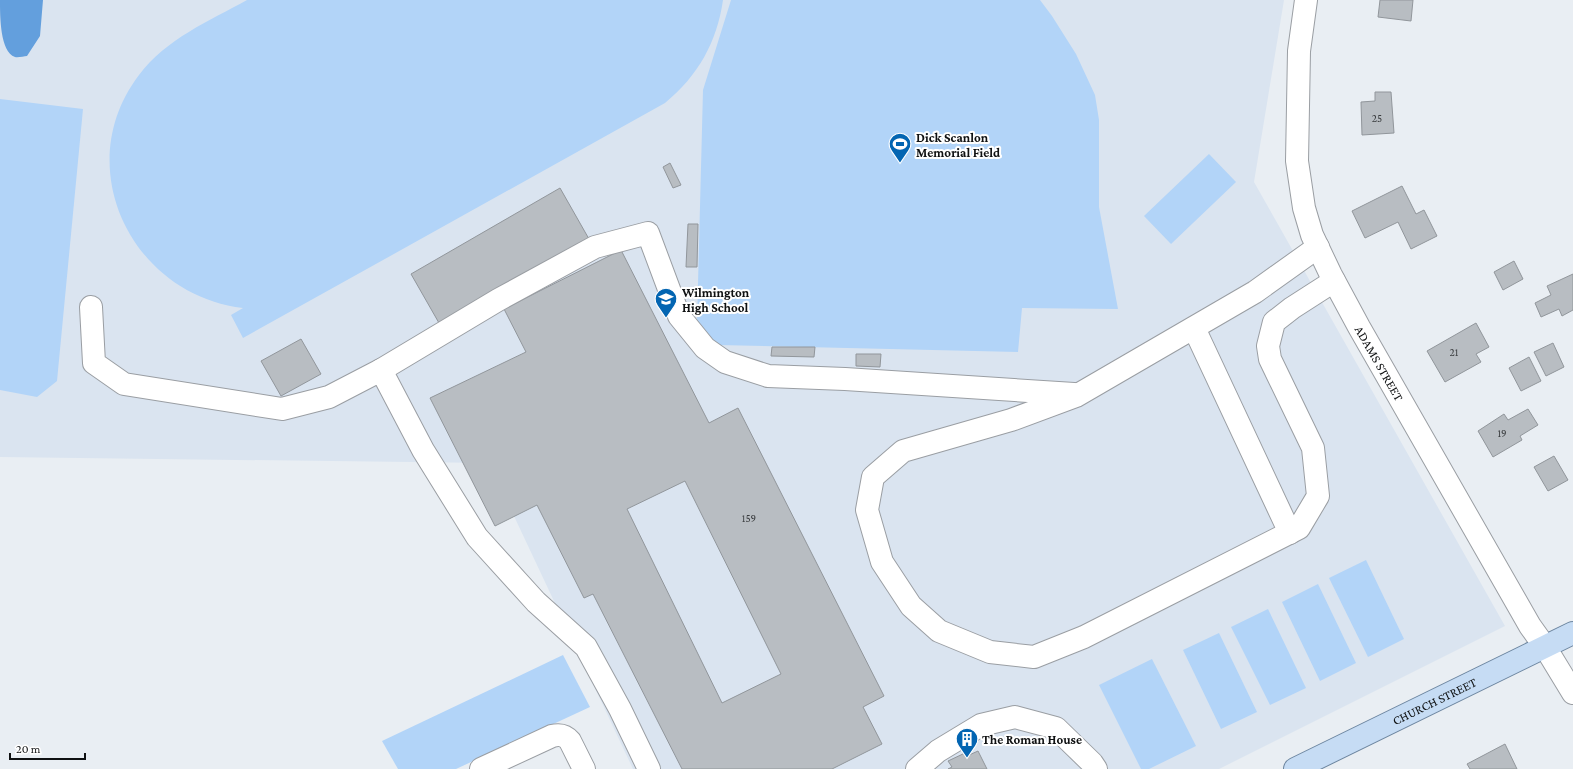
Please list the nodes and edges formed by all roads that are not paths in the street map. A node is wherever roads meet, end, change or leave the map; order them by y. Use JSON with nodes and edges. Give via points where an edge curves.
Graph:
{"nodes":[{"id":1,"x":1306,"y":0,"type":"edge"},
{"id":2,"x":1318,"y":247,"type":"junction"},
{"id":3,"x":1334,"y":281,"type":"junction"},
{"id":4,"x":91,"y":307,"type":"dead end"},
{"id":5,"x":1194,"y":328,"type":"junction"},
{"id":6,"x":381,"y":370,"type":"junction"},
{"id":7,"x":1080,"y":394,"type":"junction"},
{"id":8,"x":1290,"y":533,"type":"junction"},
{"id":9,"x":1573,"y":633,"type":"edge"},
{"id":10,"x":1545,"y":647,"type":"junction"},
{"id":11,"x":1573,"y":693,"type":"edge"},
{"id":12,"x":481,"y":769,"type":"edge"},
{"id":13,"x":584,"y":769,"type":"edge"},
{"id":14,"x":649,"y":769,"type":"edge"},
{"id":15,"x":917,"y":769,"type":"edge"},
{"id":16,"x":1096,"y":769,"type":"edge"},
{"id":17,"x":1295,"y":769,"type":"edge"}],
"edges":[{"from":1,"to":2,"type":"street","name":"ADAMS STREET","via":[[1299,51],[1297,162],[1304,208]]},
{"from":2,"to":3,"type":"street","name":"ADAMS STREET"},
{"from":2,"to":5,"type":"street","via":[[1255,292]]},
{"from":3,"to":8,"type":"street","via":[[1274,322],[1268,346],[1270,359],[1313,448],[1318,496],[1299,528]]},
{"from":3,"to":10,"type":"street","name":"ADAMS STREET","via":[[1530,626]]},
{"from":4,"to":6,"type":"street","via":[[94,364],[124,384],[282,409],[329,397]]},
{"from":5,"to":7,"type":"street"},
{"from":5,"to":8,"type":"street"},
{"from":6,"to":7,"type":"street","via":[[498,300],[595,247],[648,233],[679,316],[705,348],[725,362],[768,376]]},
{"from":6,"to":14,"type":"street","via":[[423,450],[477,537],[536,602],[586,647]]},
{"from":7,"to":8,"type":"street","via":[[1011,420],[903,451],[873,477],[867,510],[882,562],[911,606],[939,631],[990,652],[1034,657],[1084,637]]},
{"from":9,"to":10,"type":"main road","name":"CHURCH STREET"},
{"from":10,"to":11,"type":"street","name":"ADAMS STREET"},
{"from":10,"to":17,"type":"main road","name":"CHURCH STREET"},
{"from":12,"to":13,"type":"street","via":[[552,736],[560,735],[570,741]]},
{"from":15,"to":16,"type":"street","via":[[938,751],[980,725],[1015,717],[1056,728]]}]}
